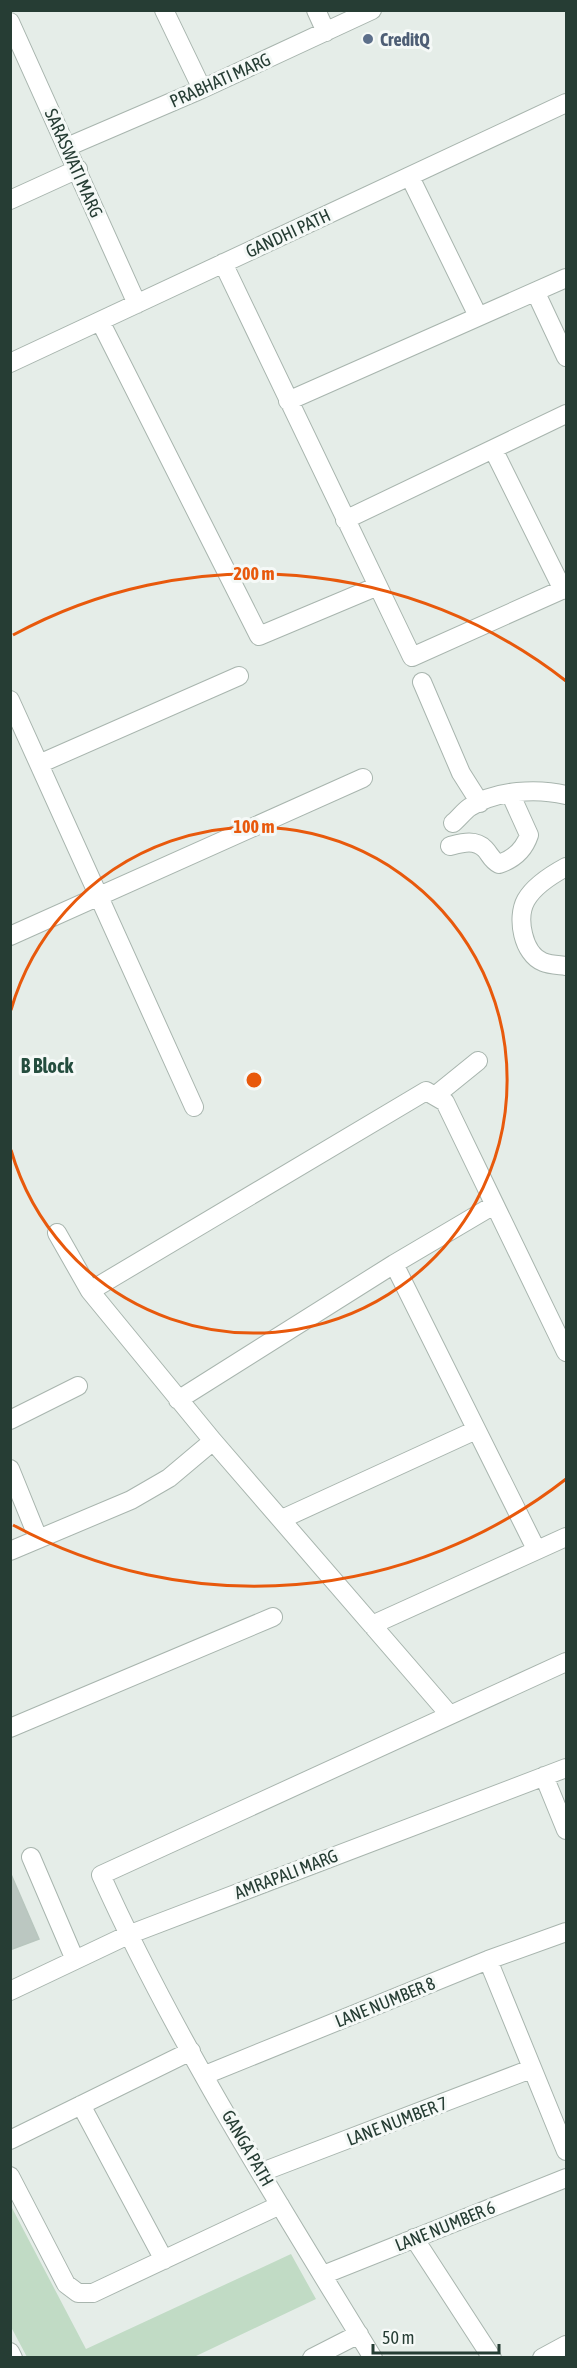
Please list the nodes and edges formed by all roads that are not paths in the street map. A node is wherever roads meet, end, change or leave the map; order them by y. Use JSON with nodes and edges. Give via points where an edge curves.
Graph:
{"nodes":[{"id":1,"x":164,"y":10,"type":"edge"},
{"id":2,"x":316,"y":10,"type":"edge"},
{"id":3,"x":372,"y":10,"type":"edge"},
{"id":4,"x":10,"y":22,"type":"edge"},
{"id":5,"x":326,"y":32,"type":"junction"},
{"id":6,"x":202,"y":89,"type":"junction"},
{"id":7,"x":567,"y":103,"type":"edge"},
{"id":8,"x":67,"y":147,"type":"junction"},
{"id":9,"x":78,"y":169,"type":"junction"},
{"id":10,"x":410,"y":177,"type":"junction"},
{"id":11,"x":10,"y":200,"type":"edge"},
{"id":12,"x":223,"y":263,"type":"junction"},
{"id":13,"x":567,"y":278,"type":"edge"},
{"id":14,"x":536,"y":293,"type":"junction"},
{"id":15,"x":137,"y":304,"type":"junction"},
{"id":16,"x":478,"y":316,"type":"junction"},
{"id":17,"x":100,"y":321,"type":"junction"},
{"id":18,"x":567,"y":357,"type":"edge"},
{"id":19,"x":10,"y":363,"type":"edge"},
{"id":20,"x":288,"y":401,"type":"junction"},
{"id":21,"x":567,"y":414,"type":"edge"},
{"id":22,"x":493,"y":449,"type":"junction"},
{"id":23,"x":345,"y":520,"type":"junction"},
{"id":24,"x":378,"y":586,"type":"junction"},
{"id":25,"x":565,"y":589,"type":"edge"},
{"id":26,"x":239,"y":676,"type":"dead end"},
{"id":27,"x":422,"y":682,"type":"dead end"},
{"id":28,"x":10,"y":700,"type":"edge"},
{"id":29,"x":39,"y":764,"type":"junction"},
{"id":30,"x":363,"y":778,"type":"dead end"},
{"id":31,"x":510,"y":793,"type":"junction"},
{"id":32,"x":567,"y":795,"type":"edge"},
{"id":33,"x":480,"y":803,"type":"junction"},
{"id":34,"x":453,"y":823,"type":"dead end"},
{"id":35,"x":450,"y":846,"type":"dead end"},
{"id":36,"x":567,"y":867,"type":"edge"},
{"id":37,"x":97,"y":896,"type":"junction"},
{"id":38,"x":10,"y":936,"type":"edge"},
{"id":39,"x":567,"y":966,"type":"edge"},
{"id":40,"x":478,"y":1061,"type":"dead end"},
{"id":41,"x":436,"y":1095,"type":"junction"},
{"id":42,"x":194,"y":1107,"type":"dead end"},
{"id":43,"x":494,"y":1205,"type":"junction"},
{"id":44,"x":57,"y":1233,"type":"dead end"},
{"id":45,"x":394,"y":1264,"type":"junction"},
{"id":46,"x":90,"y":1291,"type":"junction"},
{"id":47,"x":567,"y":1352,"type":"edge"},
{"id":48,"x":78,"y":1386,"type":"dead end"},
{"id":49,"x":178,"y":1400,"type":"junction"},
{"id":50,"x":10,"y":1420,"type":"edge"},
{"id":51,"x":476,"y":1430,"type":"junction"},
{"id":52,"x":213,"y":1441,"type":"junction"},
{"id":53,"x":10,"y":1469,"type":"edge"},
{"id":54,"x":282,"y":1519,"type":"junction"},
{"id":55,"x":567,"y":1537,"type":"edge"},
{"id":56,"x":38,"y":1538,"type":"junction"},
{"id":57,"x":536,"y":1549,"type":"junction"},
{"id":58,"x":10,"y":1551,"type":"edge"},
{"id":59,"x":273,"y":1617,"type":"dead end"},
{"id":60,"x":372,"y":1625,"type":"junction"},
{"id":61,"x":567,"y":1662,"type":"edge"},
{"id":62,"x":449,"y":1714,"type":"junction"},
{"id":63,"x":10,"y":1728,"type":"edge"},
{"id":64,"x":567,"y":1768,"type":"edge"},
{"id":65,"x":544,"y":1776,"type":"junction"},
{"id":66,"x":567,"y":1830,"type":"edge"},
{"id":67,"x":31,"y":1857,"type":"dead end"},
{"id":68,"x":567,"y":1932,"type":"edge"},
{"id":69,"x":128,"y":1935,"type":"junction"},
{"id":70,"x":75,"y":1960,"type":"junction"},
{"id":71,"x":488,"y":1960,"type":"junction"},
{"id":72,"x":10,"y":1991,"type":"edge"},
{"id":73,"x":191,"y":2051,"type":"junction"},
{"id":74,"x":531,"y":2069,"type":"junction"},
{"id":75,"x":205,"y":2075,"type":"junction"},
{"id":76,"x":81,"y":2105,"type":"junction"},
{"id":77,"x":10,"y":2140,"type":"edge"},
{"id":78,"x":567,"y":2151,"type":"edge"},
{"id":79,"x":262,"y":2172,"type":"junction"},
{"id":80,"x":10,"y":2176,"type":"edge"},
{"id":81,"x":567,"y":2178,"type":"edge"},
{"id":82,"x":280,"y":2205,"type":"junction"},
{"id":83,"x":414,"y":2238,"type":"junction"},
{"id":84,"x":164,"y":2260,"type":"junction"},
{"id":85,"x":323,"y":2275,"type":"junction"},
{"id":86,"x":358,"y":2334,"type":"junction"},
{"id":87,"x":567,"y":2345,"type":"edge"},
{"id":88,"x":10,"y":2352,"type":"edge"},
{"id":89,"x":13,"y":2358,"type":"edge"},
{"id":90,"x":312,"y":2358,"type":"edge"},
{"id":91,"x":373,"y":2358,"type":"edge"},
{"id":92,"x":492,"y":2358,"type":"edge"},
{"id":93,"x":542,"y":2358,"type":"edge"}],
"edges":[{"from":1,"to":6,"type":"street"},
{"from":2,"to":5,"type":"street"},
{"from":3,"to":5,"type":"street","name":"PRABHATI MARG"},
{"from":4,"to":8,"type":"street","name":"SARASWATI MARG"},
{"from":5,"to":6,"type":"street","name":"PRABHATI MARG"},
{"from":6,"to":8,"type":"street","name":"PRABHATI MARG"},
{"from":7,"to":10,"type":"street","name":"GANDHI PATH"},
{"from":8,"to":9,"type":"street","name":"SARASWATI MARG"},
{"from":9,"to":11,"type":"street"},
{"from":9,"to":15,"type":"street","name":"SARASWATI MARG"},
{"from":10,"to":12,"type":"street","name":"GANDHI PATH"},
{"from":10,"to":16,"type":"street"},
{"from":12,"to":15,"type":"street","name":"GANDHI PATH"},
{"from":12,"to":20,"type":"street"},
{"from":13,"to":14,"type":"street"},
{"from":14,"to":16,"type":"street"},
{"from":14,"to":18,"type":"street"},
{"from":15,"to":17,"type":"street","name":"GANDHI PATH"},
{"from":16,"to":20,"type":"street"},
{"from":17,"to":19,"type":"street","name":"GANDHI PATH"},
{"from":17,"to":24,"type":"street","via":[[259,636]]},
{"from":20,"to":23,"type":"street"},
{"from":21,"to":22,"type":"street"},
{"from":22,"to":23,"type":"street"},
{"from":22,"to":25,"type":"street"},
{"from":23,"to":24,"type":"street"},
{"from":24,"to":25,"type":"street","via":[[412,657]]},
{"from":26,"to":29,"type":"street"},
{"from":27,"to":33,"type":"street","via":[[461,773]]},
{"from":28,"to":29,"type":"street"},
{"from":29,"to":37,"type":"street"},
{"from":30,"to":37,"type":"street"},
{"from":31,"to":32,"type":"street"},
{"from":31,"to":33,"type":"street"},
{"from":31,"to":35,"type":"street","via":[[530,835],[525,848],[499,864],[484,847],[470,842]]},
{"from":33,"to":34,"type":"street"},
{"from":36,"to":39,"type":"street","via":[[550,876],[526,900],[523,923],[526,946],[542,962]]},
{"from":37,"to":38,"type":"street"},
{"from":37,"to":42,"type":"street"},
{"from":40,"to":41,"type":"street"},
{"from":41,"to":43,"type":"street","via":[[445,1102]]},
{"from":41,"to":46,"type":"street","via":[[426,1091]]},
{"from":43,"to":45,"type":"street"},
{"from":43,"to":47,"type":"street"},
{"from":44,"to":46,"type":"street"},
{"from":45,"to":49,"type":"street"},
{"from":45,"to":51,"type":"street"},
{"from":46,"to":49,"type":"street"},
{"from":48,"to":50,"type":"street"},
{"from":49,"to":52,"type":"street"},
{"from":51,"to":54,"type":"street"},
{"from":51,"to":57,"type":"street"},
{"from":52,"to":54,"type":"street"},
{"from":52,"to":56,"type":"street","via":[[169,1478],[131,1500]]},
{"from":53,"to":56,"type":"street"},
{"from":54,"to":60,"type":"street"},
{"from":55,"to":57,"type":"street"},
{"from":56,"to":58,"type":"street"},
{"from":57,"to":60,"type":"street"},
{"from":59,"to":63,"type":"street"},
{"from":60,"to":62,"type":"street"},
{"from":61,"to":62,"type":"street"},
{"from":62,"to":69,"type":"street","name":"GANGA PATH","via":[[101,1875]]},
{"from":64,"to":65,"type":"street","name":"AMRAPALI MARG"},
{"from":65,"to":66,"type":"street"},
{"from":65,"to":69,"type":"street","name":"AMRAPALI MARG"},
{"from":67,"to":70,"type":"street"},
{"from":68,"to":71,"type":"street","name":"LANE NUMBER 8"},
{"from":69,"to":70,"type":"street","name":"AMRAPALI MARG"},
{"from":69,"to":73,"type":"street","name":"GANGA PATH"},
{"from":70,"to":72,"type":"street","name":"AMRAPALI MARG"},
{"from":71,"to":74,"type":"street"},
{"from":71,"to":75,"type":"street","name":"LANE NUMBER 8"},
{"from":73,"to":75,"type":"street","name":"GANGA PATH"},
{"from":73,"to":76,"type":"street"},
{"from":74,"to":78,"type":"street"},
{"from":74,"to":79,"type":"street","name":"LANE NUMBER 7"},
{"from":75,"to":79,"type":"street","name":"GANGA PATH"},
{"from":76,"to":77,"type":"street"},
{"from":76,"to":84,"type":"street"},
{"from":79,"to":82,"type":"street","name":"GANGA PATH"},
{"from":80,"to":84,"type":"street","via":[[66,2284],[78,2293],[93,2294]]},
{"from":81,"to":83,"type":"street","name":"LANE NUMBER 6"},
{"from":82,"to":84,"type":"street"},
{"from":82,"to":85,"type":"street","name":"GANGA PATH"},
{"from":83,"to":85,"type":"street","name":"LANE NUMBER 6"},
{"from":83,"to":92,"type":"street"},
{"from":85,"to":86,"type":"street","name":"GANGA PATH"},
{"from":86,"to":90,"type":"street"},
{"from":86,"to":91,"type":"street","name":"GANGA PATH"},
{"from":87,"to":93,"type":"street"},
{"from":88,"to":89,"type":"street"}]}
